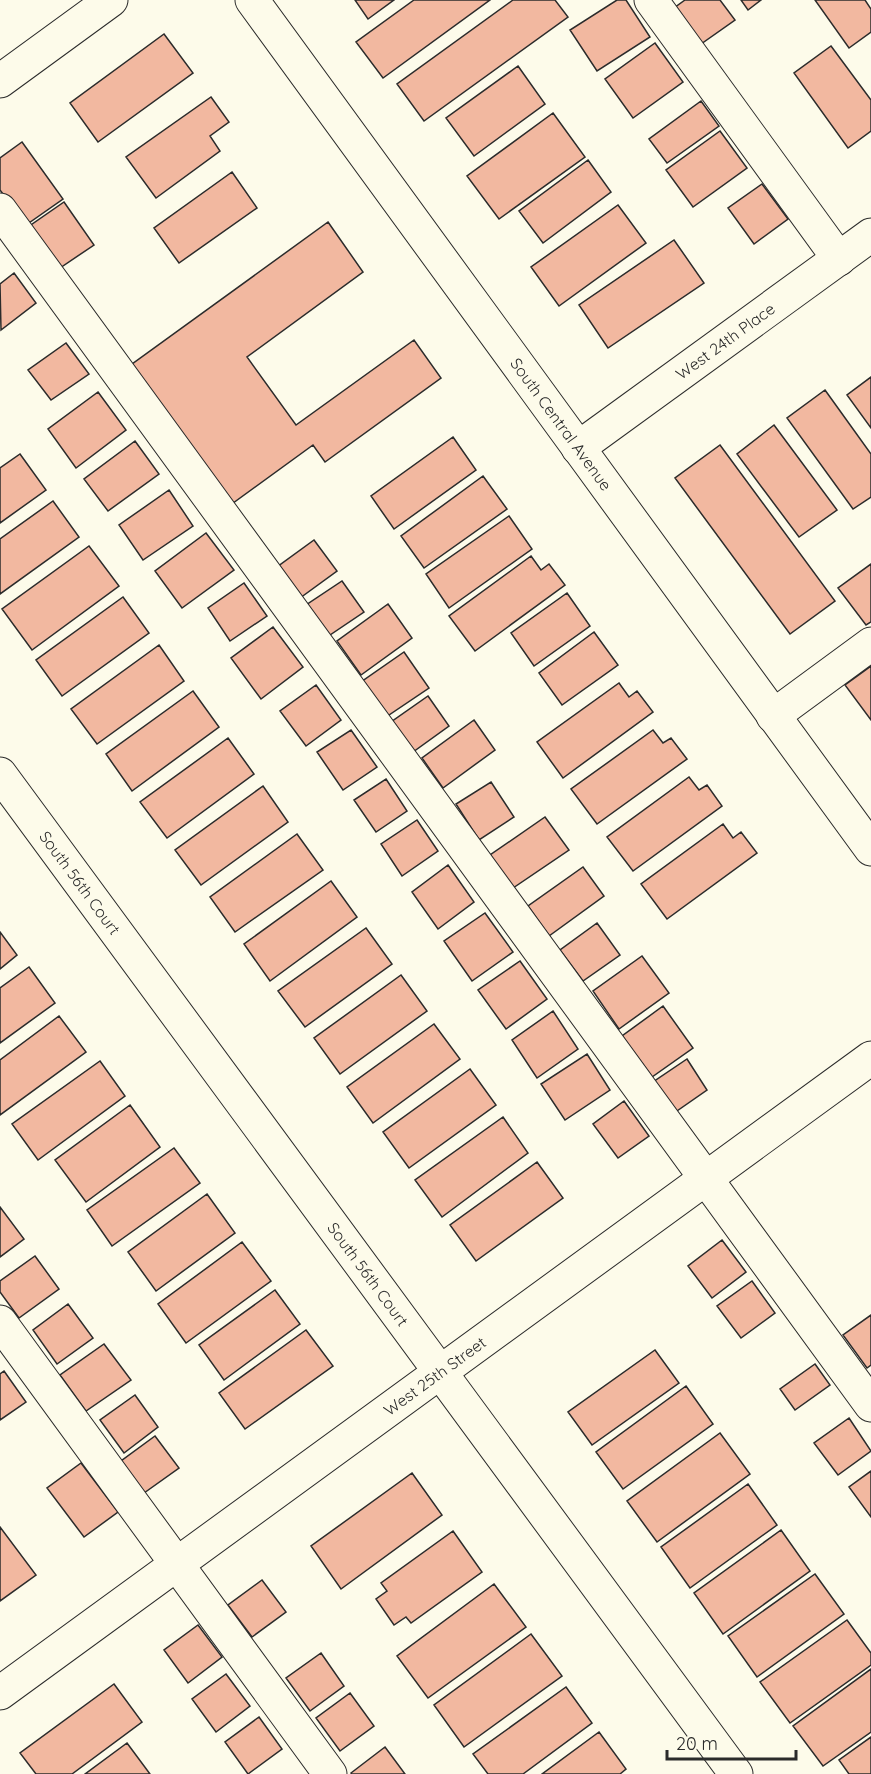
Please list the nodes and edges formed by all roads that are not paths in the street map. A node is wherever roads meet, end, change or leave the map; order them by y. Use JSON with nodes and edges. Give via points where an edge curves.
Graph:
{"nodes":[{"id":1,"x":111,"y":0,"type":"edge"},
{"id":2,"x":252,"y":0,"type":"edge"},
{"id":3,"x":651,"y":0,"type":"edge"},
{"id":4,"x":0,"y":81,"type":"edge"},
{"id":5,"x":0,"y":210,"type":"edge"},
{"id":6,"x":871,"y":235,"type":"edge"},
{"id":7,"x":839,"y":259,"type":"junction"},
{"id":8,"x":578,"y":448,"type":"junction"},
{"id":9,"x":871,"y":644,"type":"edge"},
{"id":10,"x":773,"y":716,"type":"junction"},
{"id":11,"x":0,"y":774,"type":"edge"},
{"id":12,"x":871,"y":849,"type":"edge"},
{"id":13,"x":871,"y":1058,"type":"edge"},
{"id":14,"x":706,"y":1179,"type":"junction"},
{"id":15,"x":0,"y":1322,"type":"edge"},
{"id":16,"x":440,"y":1372,"type":"junction"},
{"id":17,"x":871,"y":1406,"type":"edge"},
{"id":18,"x":177,"y":1564,"type":"junction"},
{"id":19,"x":0,"y":1694,"type":"edge"},
{"id":20,"x":330,"y":1774,"type":"edge"},
{"id":21,"x":736,"y":1774,"type":"edge"}],
"edges":[{"from":1,"to":4,"type":"street"},
{"from":2,"to":8,"type":"street","name":"South Central Avenue"},
{"from":3,"to":7,"type":"street"},
{"from":5,"to":14,"type":"street"},
{"from":6,"to":7,"type":"street","name":"West 24th Place"},
{"from":7,"to":8,"type":"street","name":"West 24th Place"},
{"from":8,"to":10,"type":"street","name":"South Central Avenue"},
{"from":9,"to":10,"type":"street"},
{"from":10,"to":12,"type":"street","name":"South Central Avenue"},
{"from":11,"to":16,"type":"street","name":"South 56th Court"},
{"from":13,"to":14,"type":"street","name":"West 25th Street"},
{"from":14,"to":16,"type":"street","name":"West 25th Street"},
{"from":14,"to":17,"type":"street"},
{"from":15,"to":18,"type":"street"},
{"from":16,"to":18,"type":"street","name":"West 25th Street"},
{"from":16,"to":21,"type":"street","name":"South 56th Court"},
{"from":18,"to":19,"type":"street","name":"West 25th Street"},
{"from":18,"to":20,"type":"street"}]}
